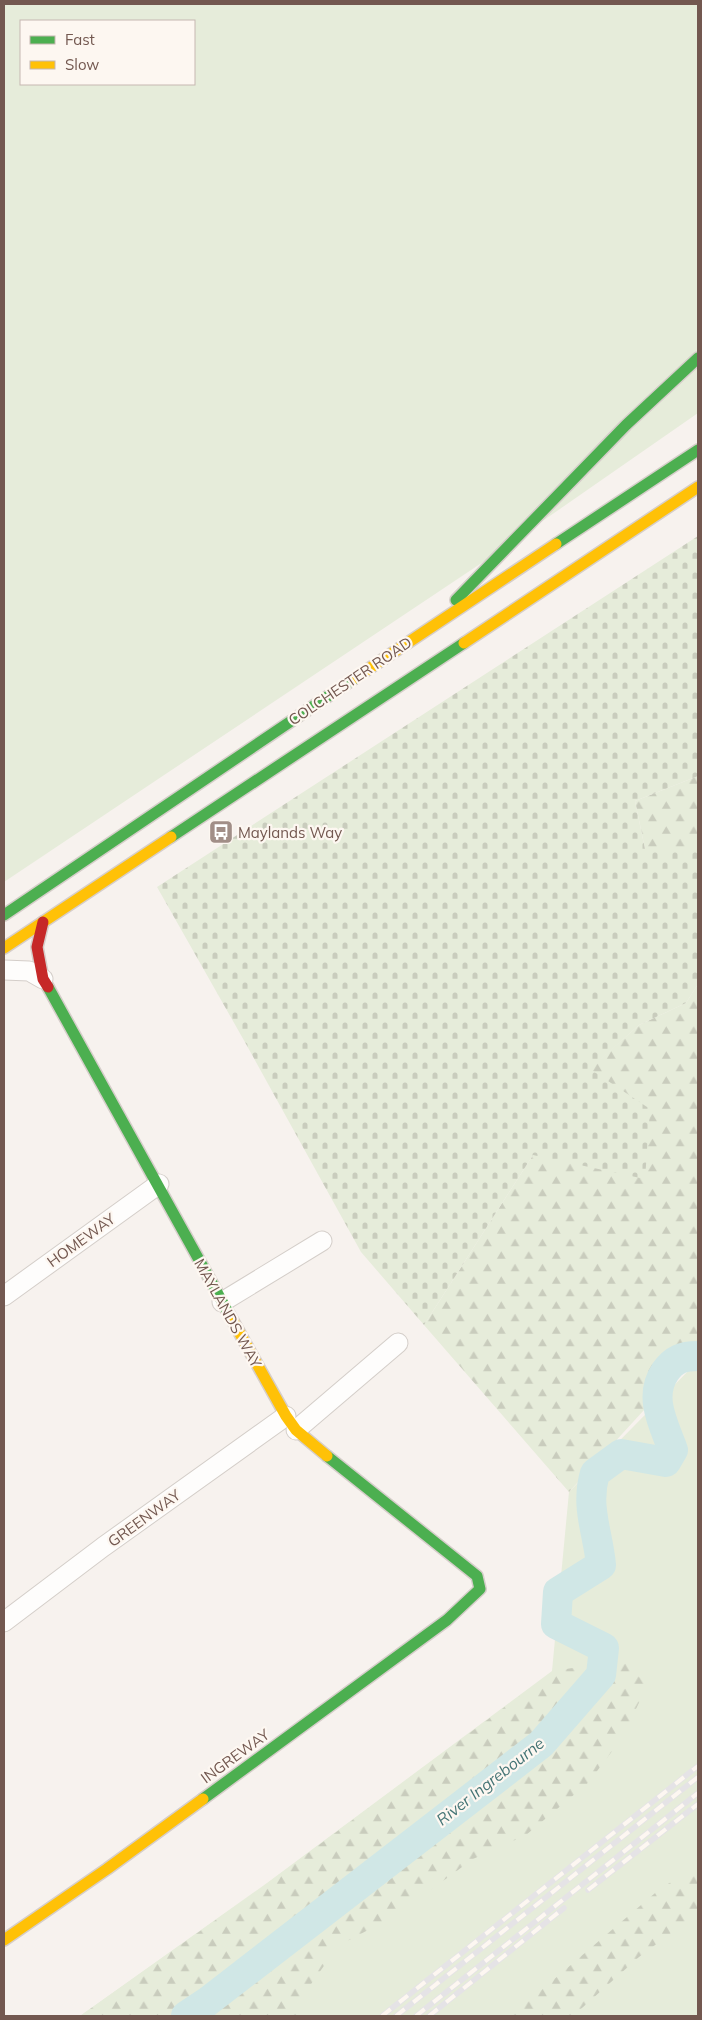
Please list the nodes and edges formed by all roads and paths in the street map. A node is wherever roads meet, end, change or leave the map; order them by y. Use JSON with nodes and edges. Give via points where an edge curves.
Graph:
{"nodes":[{"id":1,"x":698,"y":358,"type":"edge"},
{"id":2,"x":698,"y":450,"type":"edge"},
{"id":3,"x":698,"y":487,"type":"edge"},
{"id":4,"x":428,"y":630,"type":"junction"},
{"id":5,"x":4,"y":914,"type":"edge"},
{"id":6,"x":41,"y":931,"type":"junction"},
{"id":7,"x":4,"y":948,"type":"edge"},
{"id":8,"x":10,"y":973,"type":"edge"},
{"id":9,"x":43,"y":979,"type":"junction"},
{"id":10,"x":158,"y":1184,"type":"junction"},
{"id":11,"x":322,"y":1241,"type":"dead end"},
{"id":12,"x":4,"y":1296,"type":"edge"},
{"id":13,"x":222,"y":1302,"type":"junction"},
{"id":14,"x":398,"y":1343,"type":"dead end"},
{"id":15,"x":291,"y":1423,"type":"junction"},
{"id":16,"x":480,"y":1589,"type":"joint"},
{"id":17,"x":4,"y":1622,"type":"edge"},
{"id":18,"x":4,"y":1940,"type":"edge"}],
"edges":[{"from":1,"to":4,"type":"main road","via":[[484,569]]},
{"from":2,"to":4,"type":"main road","name":"COLCHESTER ROAD"},
{"from":3,"to":6,"type":"main road","name":"COLCHESTER ROAD"},
{"from":4,"to":5,"type":"main road","name":"COLCHESTER ROAD"},
{"from":6,"to":7,"type":"main road","name":"COLCHESTER ROAD"},
{"from":6,"to":8,"type":"street","name":"COLCHESTER ROAD"},
{"from":6,"to":9,"type":"main road","name":"MAYLANDS WAY","via":[[38,954]]},
{"from":8,"to":9,"type":"street","via":[[33,972]]},
{"from":9,"to":10,"type":"main road","name":"MAYLANDS WAY"},
{"from":10,"to":12,"type":"street","name":"HOMEWAY"},
{"from":10,"to":13,"type":"main road","name":"MAYLANDS WAY"},
{"from":11,"to":13,"type":"street"},
{"from":13,"to":15,"type":"main road","name":"MAYLANDS WAY"},
{"from":14,"to":15,"type":"street","name":"GREENWAY"},
{"from":15,"to":16,"type":"main road","name":"MAYLANDS WAY","via":[[477,1576]]},
{"from":15,"to":17,"type":"street","name":"GREENWAY","via":[[103,1547]]},
{"from":16,"to":18,"type":"main road","name":"INGREWAY","via":[[447,1620],[107,1869]]}]}
